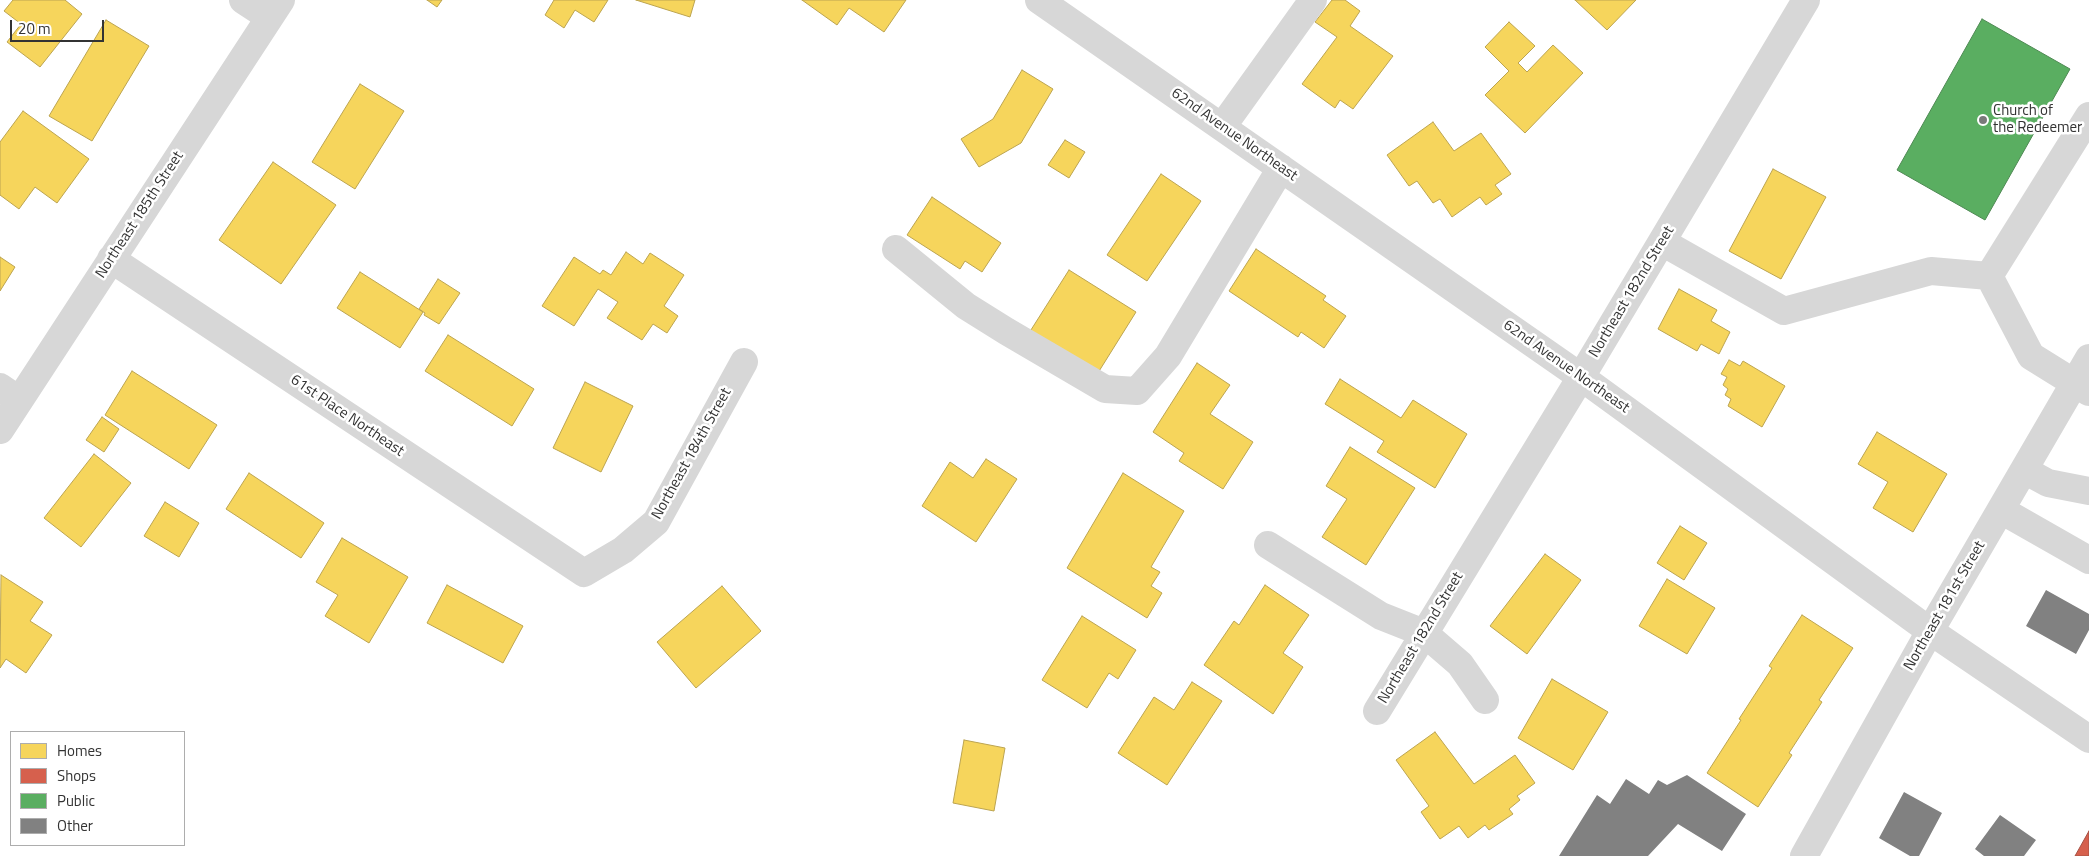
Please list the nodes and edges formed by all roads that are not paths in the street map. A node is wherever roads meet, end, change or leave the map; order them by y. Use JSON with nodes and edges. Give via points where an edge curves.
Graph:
{"nodes":[{"id":1,"x":243,"y":0,"type":"edge"},
{"id":2,"x":1039,"y":0,"type":"edge"},
{"id":3,"x":1313,"y":0,"type":"edge"},
{"id":4,"x":1806,"y":0,"type":"edge"},
{"id":5,"x":275,"y":8,"type":"edge"},
{"id":6,"x":2089,"y":116,"type":"edge"},
{"id":7,"x":1222,"y":127,"type":"junction"},
{"id":8,"x":1281,"y":168,"type":"junction"},
{"id":9,"x":1662,"y":242,"type":"junction"},
{"id":10,"x":896,"y":249,"type":"dead end"},
{"id":11,"x":111,"y":259,"type":"junction"},
{"id":12,"x":1989,"y":276,"type":"junction"},
{"id":13,"x":2089,"y":358,"type":"edge"},
{"id":14,"x":744,"y":362,"type":"dead end"},
{"id":15,"x":1581,"y":377,"type":"junction"},
{"id":16,"x":2081,"y":388,"type":"edge"},
{"id":17,"x":9,"y":394,"type":"edge"},
{"id":18,"x":0,"y":430,"type":"edge"},
{"id":19,"x":2024,"y":470,"type":"junction"},
{"id":20,"x":2089,"y":491,"type":"edge"},
{"id":21,"x":2000,"y":510,"type":"junction"},
{"id":22,"x":1268,"y":545,"type":"dead end"},
{"id":23,"x":2089,"y":560,"type":"edge"},
{"id":24,"x":584,"y":573,"type":"joint"},
{"id":25,"x":1930,"y":631,"type":"junction"},
{"id":26,"x":1424,"y":633,"type":"junction"},
{"id":27,"x":1486,"y":700,"type":"dead end"},
{"id":28,"x":1377,"y":711,"type":"dead end"},
{"id":29,"x":2089,"y":739,"type":"edge"},
{"id":30,"x":1804,"y":856,"type":"edge"}],
"edges":[{"from":1,"to":5,"type":"street"},
{"from":2,"to":7,"type":"street","name":"62nd Avenue Northeast"},
{"from":3,"to":7,"type":"street"},
{"from":4,"to":9,"type":"street","name":"Northeast 182nd Street"},
{"from":5,"to":11,"type":"street","name":"Northeast 185th Street"},
{"from":6,"to":12,"type":"street"},
{"from":7,"to":8,"type":"street","name":"62nd Avenue Northeast"},
{"from":8,"to":10,"type":"street","via":[[1168,356],[1137,391],[1105,388],[1006,332],[966,306]]},
{"from":8,"to":15,"type":"street","name":"62nd Avenue Northeast"},
{"from":9,"to":12,"type":"street","via":[[1784,311],[1931,271]]},
{"from":9,"to":15,"type":"street","name":"Northeast 182nd Street"},
{"from":11,"to":17,"type":"street","name":"Northeast 185th Street"},
{"from":11,"to":24,"type":"street","name":"61st Place Northeast"},
{"from":12,"to":16,"type":"street","via":[[2031,356]]},
{"from":13,"to":16,"type":"street","name":"Northeast 181st Street"},
{"from":14,"to":24,"type":"street","name":"Northeast 184th Street","via":[[656,522],[624,550]]},
{"from":15,"to":25,"type":"street","name":"62nd Avenue Northeast"},
{"from":15,"to":26,"type":"street","name":"Northeast 182nd Street"},
{"from":16,"to":19,"type":"street","name":"Northeast 181st Street"},
{"from":17,"to":18,"type":"street","name":"Northeast 185th Street"},
{"from":19,"to":20,"type":"street","via":[[2048,483]]},
{"from":19,"to":21,"type":"street","name":"Northeast 181st Street"},
{"from":21,"to":23,"type":"street"},
{"from":21,"to":25,"type":"street","name":"Northeast 181st Street"},
{"from":22,"to":26,"type":"street","via":[[1381,616]]},
{"from":25,"to":29,"type":"street","name":"62nd Avenue Northeast"},
{"from":25,"to":30,"type":"street","name":"Northeast 181st Street"},
{"from":26,"to":27,"type":"street","via":[[1460,664]]},
{"from":26,"to":28,"type":"street","name":"Northeast 182nd Street"}]}
